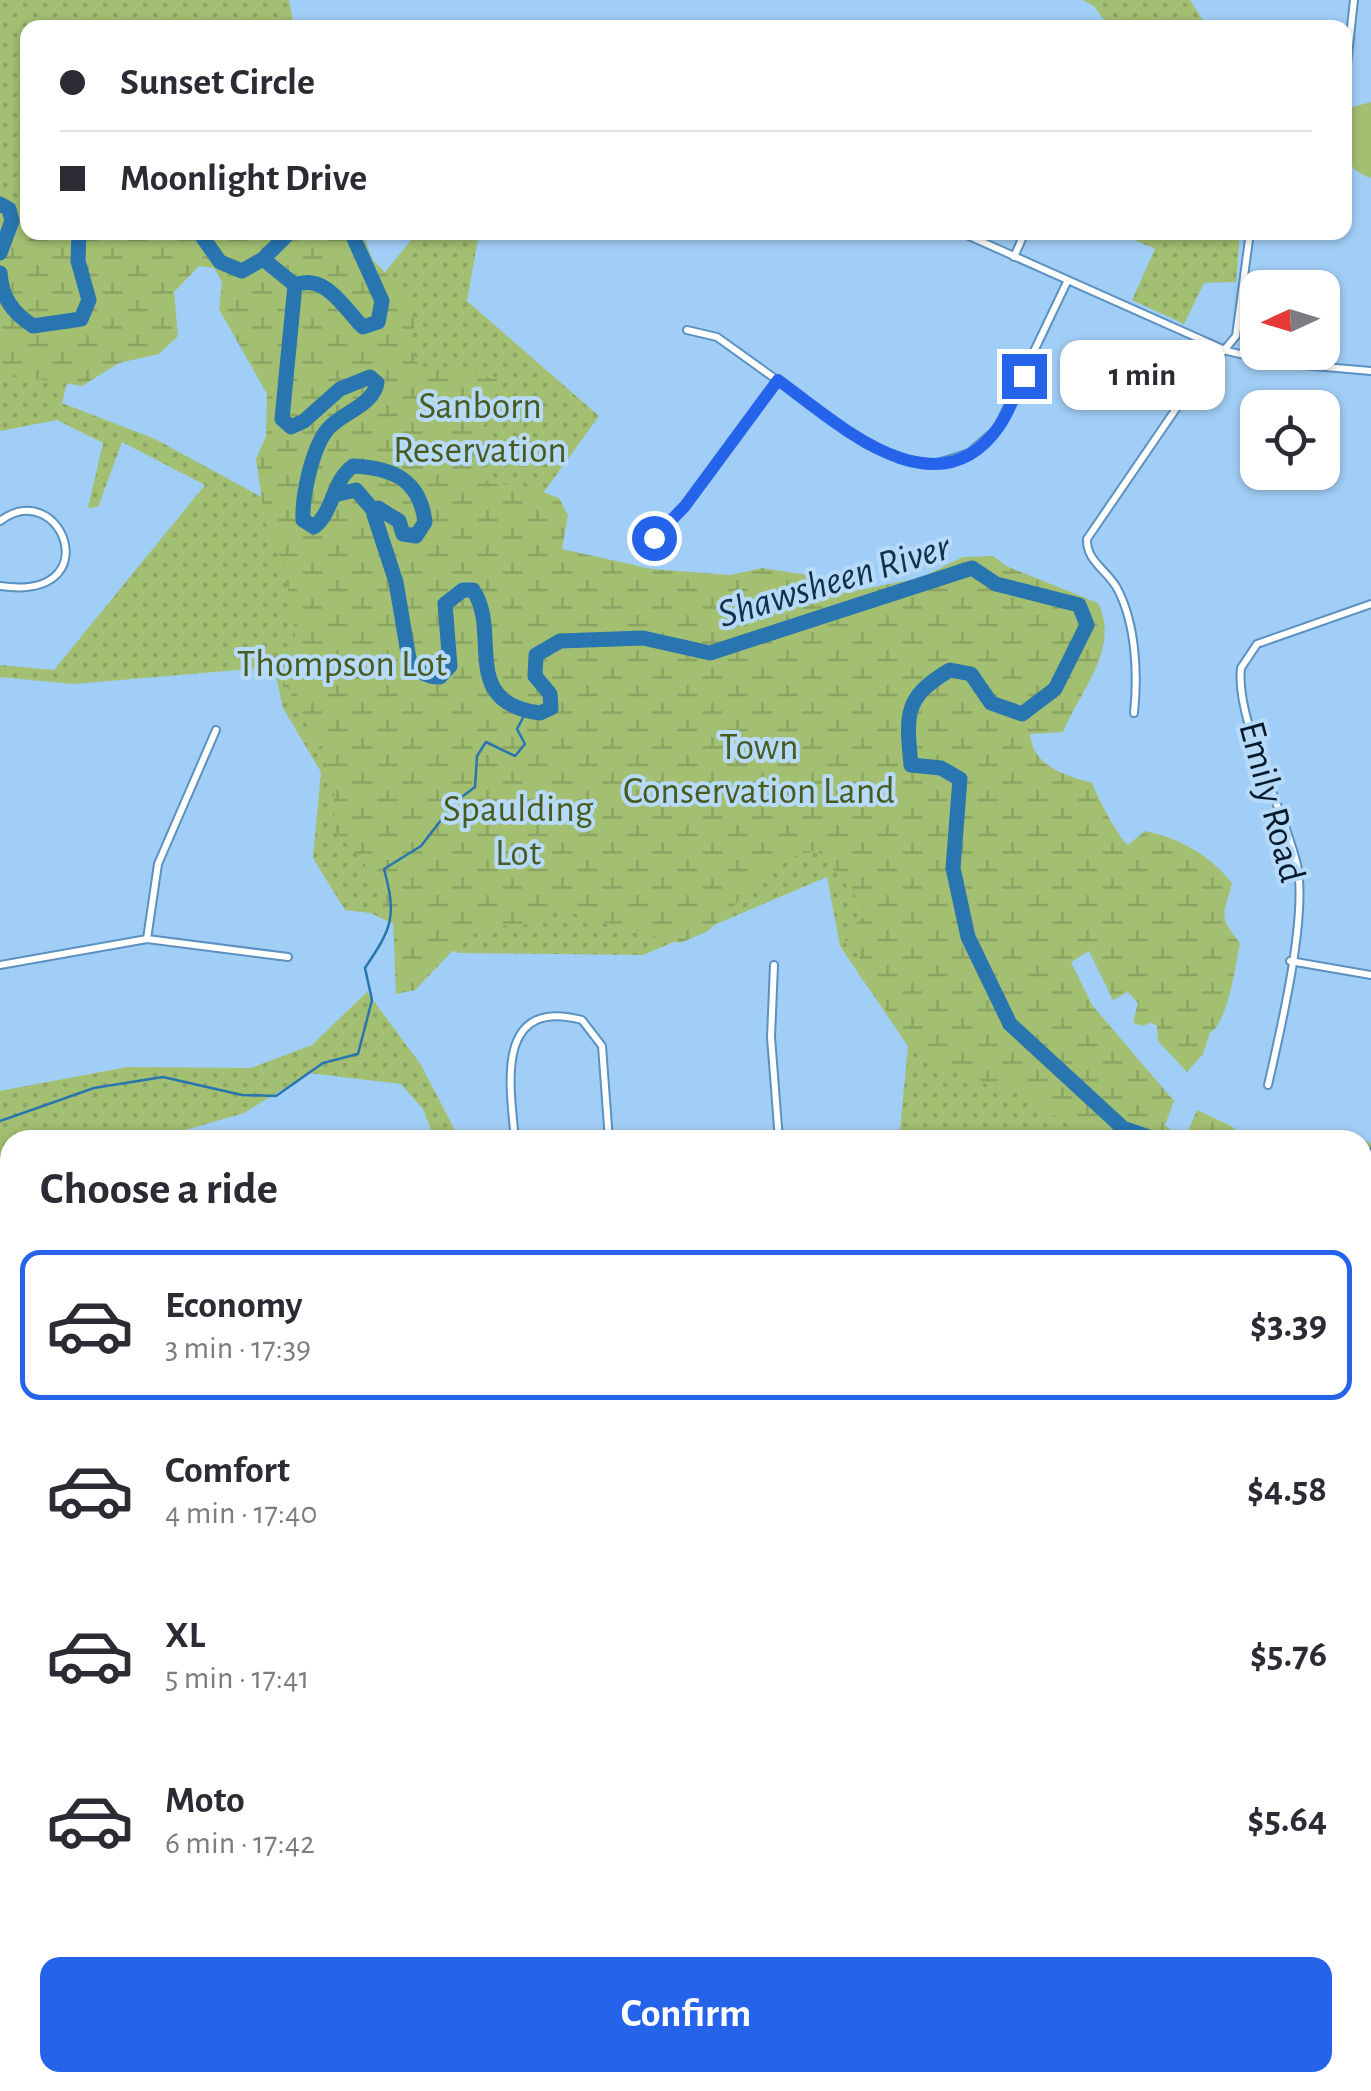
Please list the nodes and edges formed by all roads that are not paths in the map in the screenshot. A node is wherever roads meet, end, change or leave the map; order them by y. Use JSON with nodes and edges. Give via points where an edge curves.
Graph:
{"nodes":[{"id":1,"x":977,"y":240,"type":"edge"},
{"id":2,"x":1021,"y":240,"type":"edge"},
{"id":3,"x":1249,"y":240,"type":"edge"},
{"id":4,"x":1014,"y":257,"type":"junction"},
{"id":5,"x":1067,"y":282,"type":"junction"},
{"id":6,"x":687,"y":330,"type":"dead end"},
{"id":7,"x":1226,"y":351,"type":"junction"},
{"id":8,"x":1371,"y":371,"type":"edge"},
{"id":9,"x":778,"y":380,"type":"junction"},
{"id":10,"x":0,"y":521,"type":"edge"},
{"id":11,"x":654,"y":538,"type":"dead end"},
{"id":12,"x":0,"y":586,"type":"edge"},
{"id":13,"x":1371,"y":604,"type":"edge"},
{"id":14,"x":1134,"y":713,"type":"dead end"},
{"id":15,"x":216,"y":730,"type":"dead end"},
{"id":16,"x":147,"y":939,"type":"junction"},
{"id":17,"x":288,"y":956,"type":"dead end"},
{"id":18,"x":1290,"y":961,"type":"junction"},
{"id":19,"x":0,"y":965,"type":"edge"},
{"id":20,"x":774,"y":965,"type":"dead end"},
{"id":21,"x":1371,"y":974,"type":"edge"},
{"id":22,"x":1268,"y":1084,"type":"dead end"},
{"id":23,"x":513,"y":1130,"type":"edge"},
{"id":24,"x":608,"y":1130,"type":"edge"},
{"id":25,"x":777,"y":1130,"type":"edge"},
{"id":26,"x":0,"y":1487,"type":"edge"},
{"id":27,"x":0,"y":1518,"type":"edge"}],
"edges":[{"from":1,"to":4,"type":"street"},
{"from":2,"to":4,"type":"street"},
{"from":3,"to":7,"type":"street","via":[[1242,315]]},
{"from":4,"to":5,"type":"street"},
{"from":5,"to":7,"type":"street"},
{"from":5,"to":9,"type":"street","via":[[1000,424],[981,446],[958,457],[928,464],[886,454]]},
{"from":6,"to":9,"type":"street","via":[[716,337]]},
{"from":7,"to":8,"type":"street"},
{"from":7,"to":14,"type":"street","via":[[1182,400],[1087,539],[1086,551],[1118,588],[1129,625]]},
{"from":9,"to":11,"type":"street"},
{"from":10,"to":12,"type":"street","via":[[20,511],[45,515],[62,533],[66,551],[48,584],[30,590]]},
{"from":13,"to":18,"type":"street","name":"Emily Road","via":[[1257,644],[1241,668],[1245,706],[1298,870]]},
{"from":15,"to":16,"type":"street","via":[[158,864]]},
{"from":16,"to":17,"type":"street"},
{"from":16,"to":19,"type":"street"},
{"from":18,"to":21,"type":"street"},
{"from":18,"to":22,"type":"street","name":"Emily Road"},
{"from":20,"to":25,"type":"street"},
{"from":23,"to":24,"type":"street","via":[[509,1071],[516,1040],[534,1021],[559,1016],[582,1020],[602,1046]]},
{"from":26,"to":27,"type":"street"}]}
